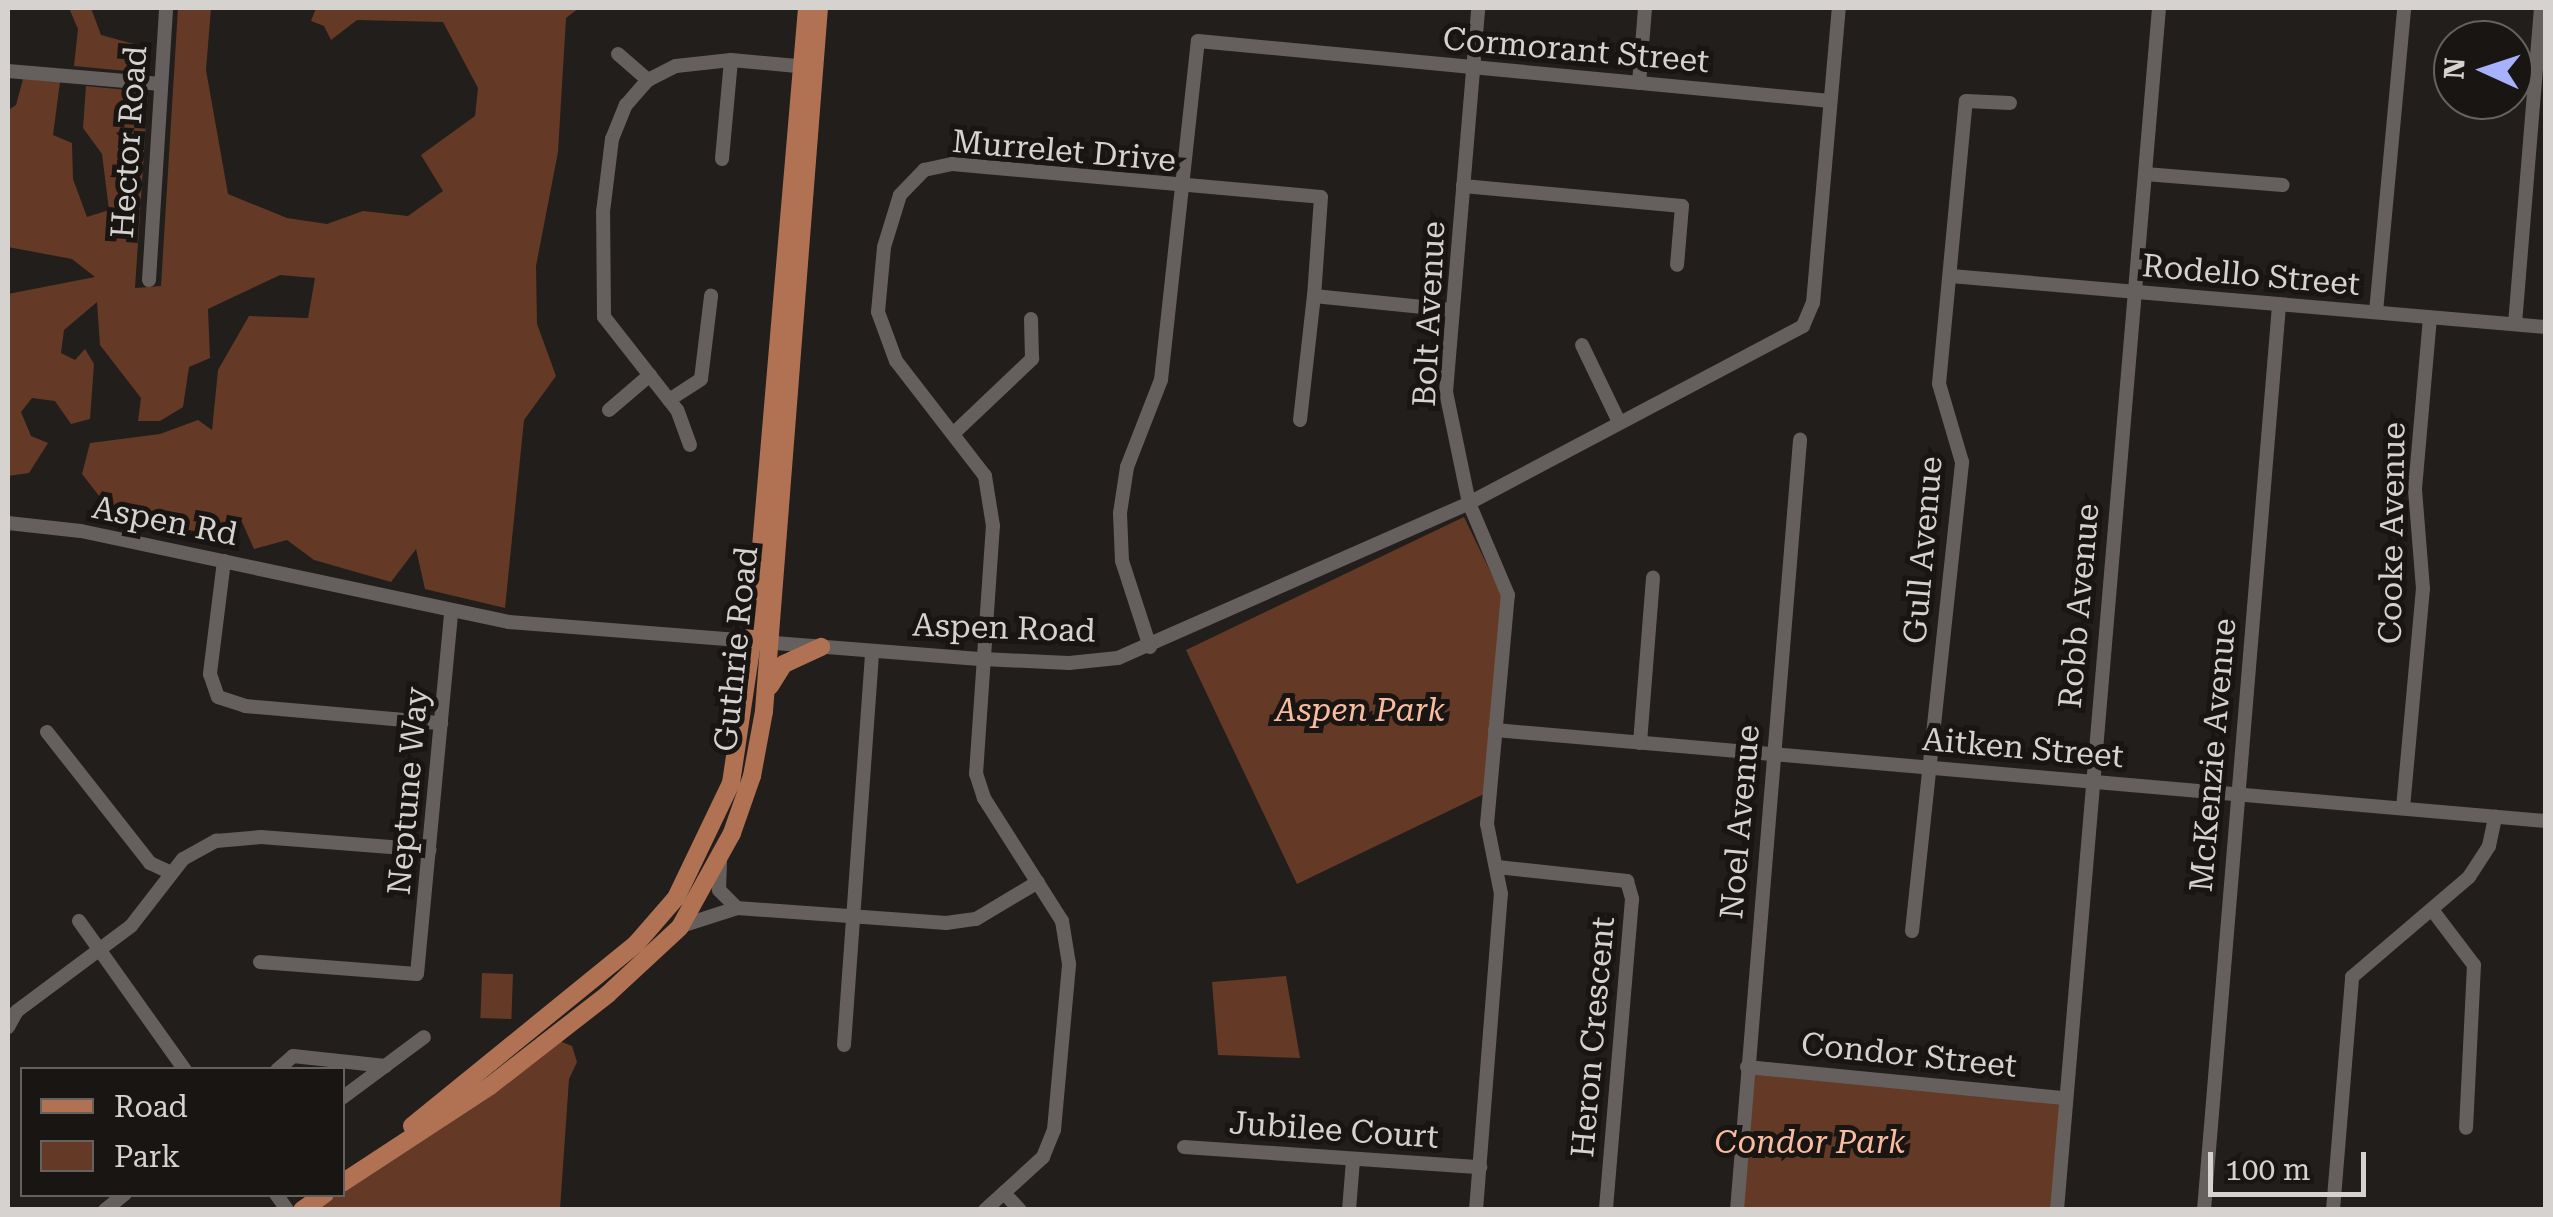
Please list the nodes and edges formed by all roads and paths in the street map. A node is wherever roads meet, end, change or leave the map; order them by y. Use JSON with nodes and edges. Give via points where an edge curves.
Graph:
{"nodes":[{"id":1,"x":166,"y":8,"type":"edge"},
{"id":2,"x":808,"y":8,"type":"edge"},
{"id":3,"x":819,"y":8,"type":"edge"},
{"id":4,"x":1478,"y":8,"type":"edge"},
{"id":5,"x":1645,"y":8,"type":"edge"},
{"id":6,"x":1839,"y":8,"type":"edge"},
{"id":7,"x":2159,"y":8,"type":"edge"},
{"id":8,"x":2404,"y":8,"type":"edge"},
{"id":9,"x":2541,"y":8,"type":"edge"},
{"id":10,"x":618,"y":54,"type":"dead end"},
{"id":11,"x":731,"y":60,"type":"junction"},
{"id":12,"x":809,"y":67,"type":"junction"},
{"id":13,"x":1473,"y":68,"type":"junction"},
{"id":14,"x":8,"y":72,"type":"edge"},
{"id":15,"x":648,"y":80,"type":"junction"},
{"id":16,"x":1639,"y":83,"type":"junction"},
{"id":17,"x":160,"y":84,"type":"junction"},
{"id":18,"x":1830,"y":101,"type":"junction"},
{"id":19,"x":2010,"y":103,"type":"dead end"},
{"id":20,"x":2538,"y":123,"type":"edge"},
{"id":21,"x":722,"y":158,"type":"dead end"},
{"id":22,"x":2145,"y":174,"type":"junction"},
{"id":23,"x":2283,"y":185,"type":"dead end"},
{"id":24,"x":1463,"y":186,"type":"junction"},
{"id":25,"x":1183,"y":188,"type":"junction"},
{"id":26,"x":1678,"y":265,"type":"dead end"},
{"id":27,"x":1951,"y":276,"type":"junction"},
{"id":28,"x":148,"y":280,"type":"dead end"},
{"id":29,"x":2134,"y":294,"type":"junction"},
{"id":30,"x":711,"y":296,"type":"dead end"},
{"id":31,"x":1314,"y":296,"type":"junction"},
{"id":32,"x":2279,"y":305,"type":"junction"},
{"id":33,"x":1452,"y":310,"type":"junction"},
{"id":34,"x":2376,"y":312,"type":"junction"},
{"id":35,"x":2430,"y":318,"type":"junction"},
{"id":36,"x":1030,"y":319,"type":"dead end"},
{"id":37,"x":2514,"y":324,"type":"junction"},
{"id":38,"x":2546,"y":327,"type":"edge"},
{"id":39,"x":1582,"y":345,"type":"dead end"},
{"id":40,"x":650,"y":375,"type":"junction"},
{"id":41,"x":669,"y":400,"type":"junction"},
{"id":42,"x":610,"y":410,"type":"dead end"},
{"id":43,"x":1300,"y":420,"type":"dead end"},
{"id":44,"x":1619,"y":422,"type":"junction"},
{"id":45,"x":954,"y":433,"type":"junction"},
{"id":46,"x":1800,"y":440,"type":"dead end"},
{"id":47,"x":690,"y":445,"type":"dead end"},
{"id":48,"x":1469,"y":503,"type":"junction"},
{"id":49,"x":8,"y":523,"type":"edge"},
{"id":50,"x":224,"y":560,"type":"junction"},
{"id":51,"x":1653,"y":578,"type":"dead end"},
{"id":52,"x":311,"y":579,"type":"joint"},
{"id":53,"x":451,"y":612,"type":"junction"},
{"id":54,"x":761,"y":642,"type":"junction"},
{"id":55,"x":821,"y":646,"type":"junction"},
{"id":56,"x":1150,"y":647,"type":"junction"},
{"id":57,"x":872,"y":650,"type":"junction"},
{"id":58,"x":983,"y":659,"type":"junction"},
{"id":59,"x":765,"y":696,"type":"junction"},
{"id":60,"x":442,"y":723,"type":"junction"},
{"id":61,"x":1496,"y":730,"type":"junction"},
{"id":62,"x":47,"y":732,"type":"dead end"},
{"id":63,"x":1640,"y":744,"type":"junction"},
{"id":64,"x":1772,"y":754,"type":"junction"},
{"id":65,"x":1930,"y":768,"type":"junction"},
{"id":66,"x":2090,"y":780,"type":"junction"},
{"id":67,"x":2238,"y":794,"type":"junction"},
{"id":68,"x":2403,"y":808,"type":"junction"},
{"id":69,"x":2494,"y":817,"type":"junction"},
{"id":70,"x":2546,"y":821,"type":"edge"},
{"id":71,"x":429,"y":850,"type":"junction"},
{"id":72,"x":721,"y":854,"type":"junction"},
{"id":73,"x":1497,"y":867,"type":"junction"},
{"id":74,"x":169,"y":872,"type":"junction"},
{"id":75,"x":1038,"y":882,"type":"junction"},
{"id":76,"x":737,"y":908,"type":"junction"},
{"id":77,"x":2434,"y":911,"type":"junction"},
{"id":78,"x":853,"y":917,"type":"junction"},
{"id":79,"x":79,"y":921,"type":"dead end"},
{"id":80,"x":680,"y":926,"type":"junction"},
{"id":81,"x":1912,"y":931,"type":"dead end"},
{"id":82,"x":99,"y":951,"type":"junction"},
{"id":83,"x":260,"y":962,"type":"dead end"},
{"id":84,"x":12,"y":1007,"type":"edge"},
{"id":85,"x":8,"y":1028,"type":"edge"},
{"id":86,"x":424,"y":1037,"type":"dead end"},
{"id":87,"x":844,"y":1044,"type":"dead end"},
{"id":88,"x":384,"y":1066,"type":"junction"},
{"id":89,"x":183,"y":1067,"type":"edge"},
{"id":90,"x":281,"y":1067,"type":"edge"},
{"id":91,"x":1748,"y":1067,"type":"junction"},
{"id":92,"x":345,"y":1096,"type":"edge"},
{"id":93,"x":2064,"y":1098,"type":"junction"},
{"id":94,"x":2466,"y":1128,"type":"dead end"},
{"id":95,"x":1184,"y":1147,"type":"dead end"},
{"id":96,"x":1353,"y":1160,"type":"junction"},
{"id":97,"x":1480,"y":1167,"type":"junction"},
{"id":98,"x":346,"y":1180,"type":"edge"},
{"id":99,"x":1004,"y":1193,"type":"junction"},
{"id":100,"x":985,"y":1210,"type":"edge"},
{"id":101,"x":1020,"y":1210,"type":"edge"},
{"id":102,"x":1349,"y":1210,"type":"edge"},
{"id":103,"x":1476,"y":1210,"type":"edge"},
{"id":104,"x":1606,"y":1210,"type":"edge"},
{"id":105,"x":1737,"y":1210,"type":"edge"},
{"id":106,"x":2058,"y":1210,"type":"edge"},
{"id":107,"x":2204,"y":1210,"type":"edge"},
{"id":108,"x":2333,"y":1210,"type":"edge"}],
"edges":[{"from":1,"to":17,"type":"street","name":"Hector Road"},
{"from":2,"to":12,"type":"main road","name":"Guthrie Road"},
{"from":3,"to":12,"type":"main road","name":"Guthrie Road"},
{"from":4,"to":13,"type":"street","name":"Bolt Avenue"},
{"from":5,"to":16,"type":"street"},
{"from":6,"to":18,"type":"street"},
{"from":7,"to":22,"type":"street","name":"Robb Avenue"},
{"from":8,"to":34,"type":"street"},
{"from":9,"to":20,"type":"street"},
{"from":10,"to":15,"type":"street"},
{"from":11,"to":12,"type":"street"},
{"from":11,"to":15,"type":"street","via":[[698,60]]},
{"from":11,"to":21,"type":"street"},
{"from":12,"to":54,"type":"main road","name":"Guthrie Road"},
{"from":13,"to":16,"type":"street","name":"Cormorant Street"},
{"from":13,"to":24,"type":"street","name":"Bolt Avenue"},
{"from":13,"to":25,"type":"street","name":"Cormorant Street","via":[[1194,45]]},
{"from":14,"to":17,"type":"street"},
{"from":15,"to":40,"type":"street","via":[[626,106],[612,139],[600,288],[604,317]]},
{"from":16,"to":18,"type":"street","name":"Cormorant Street"},
{"from":17,"to":28,"type":"street","name":"Hector Road"},
{"from":18,"to":44,"type":"street","name":"Aspen Road","via":[[1813,303],[1804,326],[1785,342]]},
{"from":19,"to":27,"type":"street","name":"Gull Avenue","via":[[1966,101]]},
{"from":20,"to":37,"type":"street"},
{"from":22,"to":23,"type":"street"},
{"from":22,"to":29,"type":"street","name":"Robb Avenue"},
{"from":24,"to":26,"type":"street","via":[[1682,206]]},
{"from":24,"to":33,"type":"street","name":"Bolt Avenue"},
{"from":25,"to":31,"type":"street","name":"Murrelet Drive","via":[[1322,197]]},
{"from":25,"to":45,"type":"street","name":"Murrelet Drive","via":[[952,164],[909,181],[884,247],[878,312],[896,361]]},
{"from":25,"to":56,"type":"street","via":[[1160,380],[1127,467],[1120,514],[1122,562]]},
{"from":27,"to":29,"type":"street","name":"Rodello Street"},
{"from":27,"to":65,"type":"street","name":"Gull Avenue","via":[[1939,384],[1962,462]]},
{"from":29,"to":32,"type":"street","name":"Rodello Street"},
{"from":29,"to":66,"type":"street","name":"Robb Avenue"},
{"from":30,"to":41,"type":"street","via":[[701,379]]},
{"from":31,"to":33,"type":"street"},
{"from":31,"to":43,"type":"street"},
{"from":32,"to":34,"type":"street","name":"Rodello Street"},
{"from":32,"to":67,"type":"street","name":"McKenzie Avenue"},
{"from":33,"to":48,"type":"street","name":"Bolt Avenue","via":[[1446,392]]},
{"from":34,"to":35,"type":"street","name":"Rodello Street"},
{"from":35,"to":37,"type":"street","name":"Rodello Street"},
{"from":35,"to":68,"type":"street","name":"Cooke Avenue","via":[[2414,489],[2423,588]]},
{"from":36,"to":45,"type":"street","via":[[1032,359]]},
{"from":37,"to":38,"type":"street","name":"Rodello Street"},
{"from":39,"to":44,"type":"street"},
{"from":40,"to":41,"type":"street"},
{"from":40,"to":42,"type":"street"},
{"from":41,"to":47,"type":"street"},
{"from":44,"to":48,"type":"street","name":"Aspen Road"},
{"from":45,"to":58,"type":"street","name":"Murrelet Drive","via":[[986,476],[993,526]]},
{"from":46,"to":64,"type":"street","name":"Noel Avenue"},
{"from":48,"to":56,"type":"street","name":"Aspen Road"},
{"from":48,"to":61,"type":"street","name":"Bolt Avenue","via":[[1508,595]]},
{"from":49,"to":50,"type":"street","name":"Aspen Rd"},
{"from":50,"to":52,"type":"street","name":"Aspen Rd"},
{"from":50,"to":60,"type":"street","via":[[212,686],[218,697],[245,706]]},
{"from":51,"to":63,"type":"street"},
{"from":52,"to":53,"type":"street","name":"Aspen Road"},
{"from":53,"to":54,"type":"street","name":"Aspen Road"},
{"from":53,"to":60,"type":"street","name":"Neptune Way"},
{"from":54,"to":55,"type":"street","name":"Aspen Road"},
{"from":54,"to":59,"type":"main road","name":"Guthrie Road"},
{"from":54,"to":98,"type":"main road","name":"Guthrie Road","via":[[732,783],[676,898],[585,988]]},
{"from":55,"to":57,"type":"street","name":"Aspen Road"},
{"from":55,"to":59,"type":"main road","via":[[784,664]]},
{"from":56,"to":58,"type":"street","name":"Aspen Road","via":[[1069,663]]},
{"from":57,"to":58,"type":"street","name":"Aspen Road"},
{"from":57,"to":78,"type":"street"},
{"from":58,"to":75,"type":"street","name":"Murrelet Drive","via":[[976,774],[984,798]]},
{"from":59,"to":72,"type":"main road","name":"Guthrie Road","via":[[752,776]]},
{"from":60,"to":71,"type":"street","name":"Neptune Way"},
{"from":61,"to":63,"type":"street","name":"Aitken Street"},
{"from":61,"to":73,"type":"street","name":"Bolt Avenue","via":[[1487,824]]},
{"from":62,"to":74,"type":"street","via":[[150,862]]},
{"from":63,"to":64,"type":"street","name":"Aitken Street"},
{"from":64,"to":65,"type":"street","name":"Aitken Street"},
{"from":64,"to":91,"type":"street","name":"Noel Avenue"},
{"from":65,"to":66,"type":"street","name":"Aitken Street"},
{"from":65,"to":81,"type":"street","name":"Gull Avenue"},
{"from":66,"to":67,"type":"street","name":"Aitken Street"},
{"from":66,"to":93,"type":"street","name":"Robb Avenue"},
{"from":67,"to":68,"type":"street","name":"Aitken Street"},
{"from":67,"to":107,"type":"street","name":"McKenzie Avenue"},
{"from":68,"to":69,"type":"street","name":"Aitken Street"},
{"from":69,"to":70,"type":"street","name":"Aitken Street"},
{"from":69,"to":77,"type":"street","via":[[2480,861]]},
{"from":71,"to":74,"type":"street","via":[[240,838],[216,841]]},
{"from":71,"to":83,"type":"street","name":"Neptune Way","via":[[418,974]]},
{"from":72,"to":76,"type":"street","via":[[719,890]]},
{"from":72,"to":80,"type":"main road","name":"Guthrie Road"},
{"from":73,"to":97,"type":"street","name":"Bolt Avenue","via":[[1501,894]]},
{"from":73,"to":104,"type":"street","name":"Heron Crescent","via":[[1626,881],[1632,899]]},
{"from":74,"to":82,"type":"street","via":[[131,926]]},
{"from":75,"to":78,"type":"street","via":[[976,919]]},
{"from":75,"to":99,"type":"street","name":"Murrelet Drive","via":[[1066,937],[1061,1074],[1054,1130],[1043,1157]]},
{"from":76,"to":78,"type":"street"},
{"from":76,"to":80,"type":"street"},
{"from":77,"to":94,"type":"street","via":[[2474,965]]},
{"from":77,"to":108,"type":"street","via":[[2352,978]]},
{"from":78,"to":87,"type":"street"},
{"from":79,"to":82,"type":"street"},
{"from":80,"to":98,"type":"main road","name":"Guthrie Road","via":[[608,994],[490,1086]]},
{"from":82,"to":84,"type":"street"},
{"from":82,"to":89,"type":"street"},
{"from":84,"to":85,"type":"street"},
{"from":86,"to":88,"type":"street"},
{"from":88,"to":90,"type":"street","via":[[293,1056]]},
{"from":88,"to":92,"type":"street"},
{"from":91,"to":93,"type":"street","name":"Condor Street"},
{"from":91,"to":105,"type":"street","name":"Noel Avenue"},
{"from":93,"to":106,"type":"street","name":"Robb Avenue"},
{"from":95,"to":96,"type":"street","name":"Jubilee Court"},
{"from":96,"to":97,"type":"street","name":"Jubilee Court"},
{"from":96,"to":102,"type":"street"},
{"from":97,"to":103,"type":"street","name":"Bolt Avenue"},
{"from":99,"to":100,"type":"street","name":"Murrelet Drive"},
{"from":99,"to":101,"type":"street"}]}
